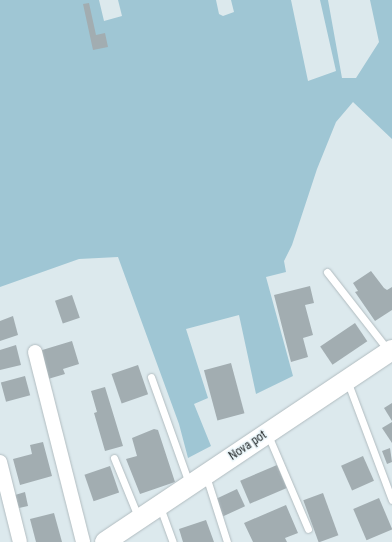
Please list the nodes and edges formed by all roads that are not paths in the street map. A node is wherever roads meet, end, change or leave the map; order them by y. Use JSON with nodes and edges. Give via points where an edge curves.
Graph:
{"nodes":[{"id":1,"x":327,"y":272,"type":"dead end"},
{"id":2,"x":391,"y":351,"type":"edge"},
{"id":3,"x":35,"y":352,"type":"dead end"},
{"id":4,"x":151,"y":377,"type":"dead end"},
{"id":5,"x":347,"y":380,"type":"junction"},
{"id":6,"x":268,"y":433,"type":"junction"},
{"id":7,"x":114,"y":458,"type":"dead end"},
{"id":8,"x":0,"y":462,"type":"edge"},
{"id":9,"x":198,"y":480,"type":"junction"},
{"id":10,"x":392,"y":500,"type":"edge"},
{"id":11,"x":160,"y":505,"type":"junction"},
{"id":12,"x":139,"y":519,"type":"junction"},
{"id":13,"x":308,"y":529,"type":"dead end"},
{"id":14,"x":20,"y":542,"type":"edge"},
{"id":15,"x":83,"y":542,"type":"edge"},
{"id":16,"x":105,"y":542,"type":"edge"},
{"id":17,"x":173,"y":542,"type":"edge"},
{"id":18,"x":227,"y":542,"type":"edge"}],
"edges":[{"from":1,"to":2,"type":"lane"},
{"from":2,"to":5,"type":"street","name":"Nova pot"},
{"from":3,"to":15,"type":"street"},
{"from":4,"to":9,"type":"lane"},
{"from":5,"to":6,"type":"street","name":"Nova pot"},
{"from":5,"to":10,"type":"lane"},
{"from":6,"to":9,"type":"street","name":"Nova pot"},
{"from":6,"to":13,"type":"lane"},
{"from":7,"to":12,"type":"lane"},
{"from":8,"to":14,"type":"street"},
{"from":9,"to":11,"type":"street","name":"Nova pot"},
{"from":9,"to":18,"type":"lane","via":[[213,504]]},
{"from":11,"to":12,"type":"street","name":"Nova pot"},
{"from":11,"to":17,"type":"lane"},
{"from":12,"to":16,"type":"street","name":"Nova pot"}]}
